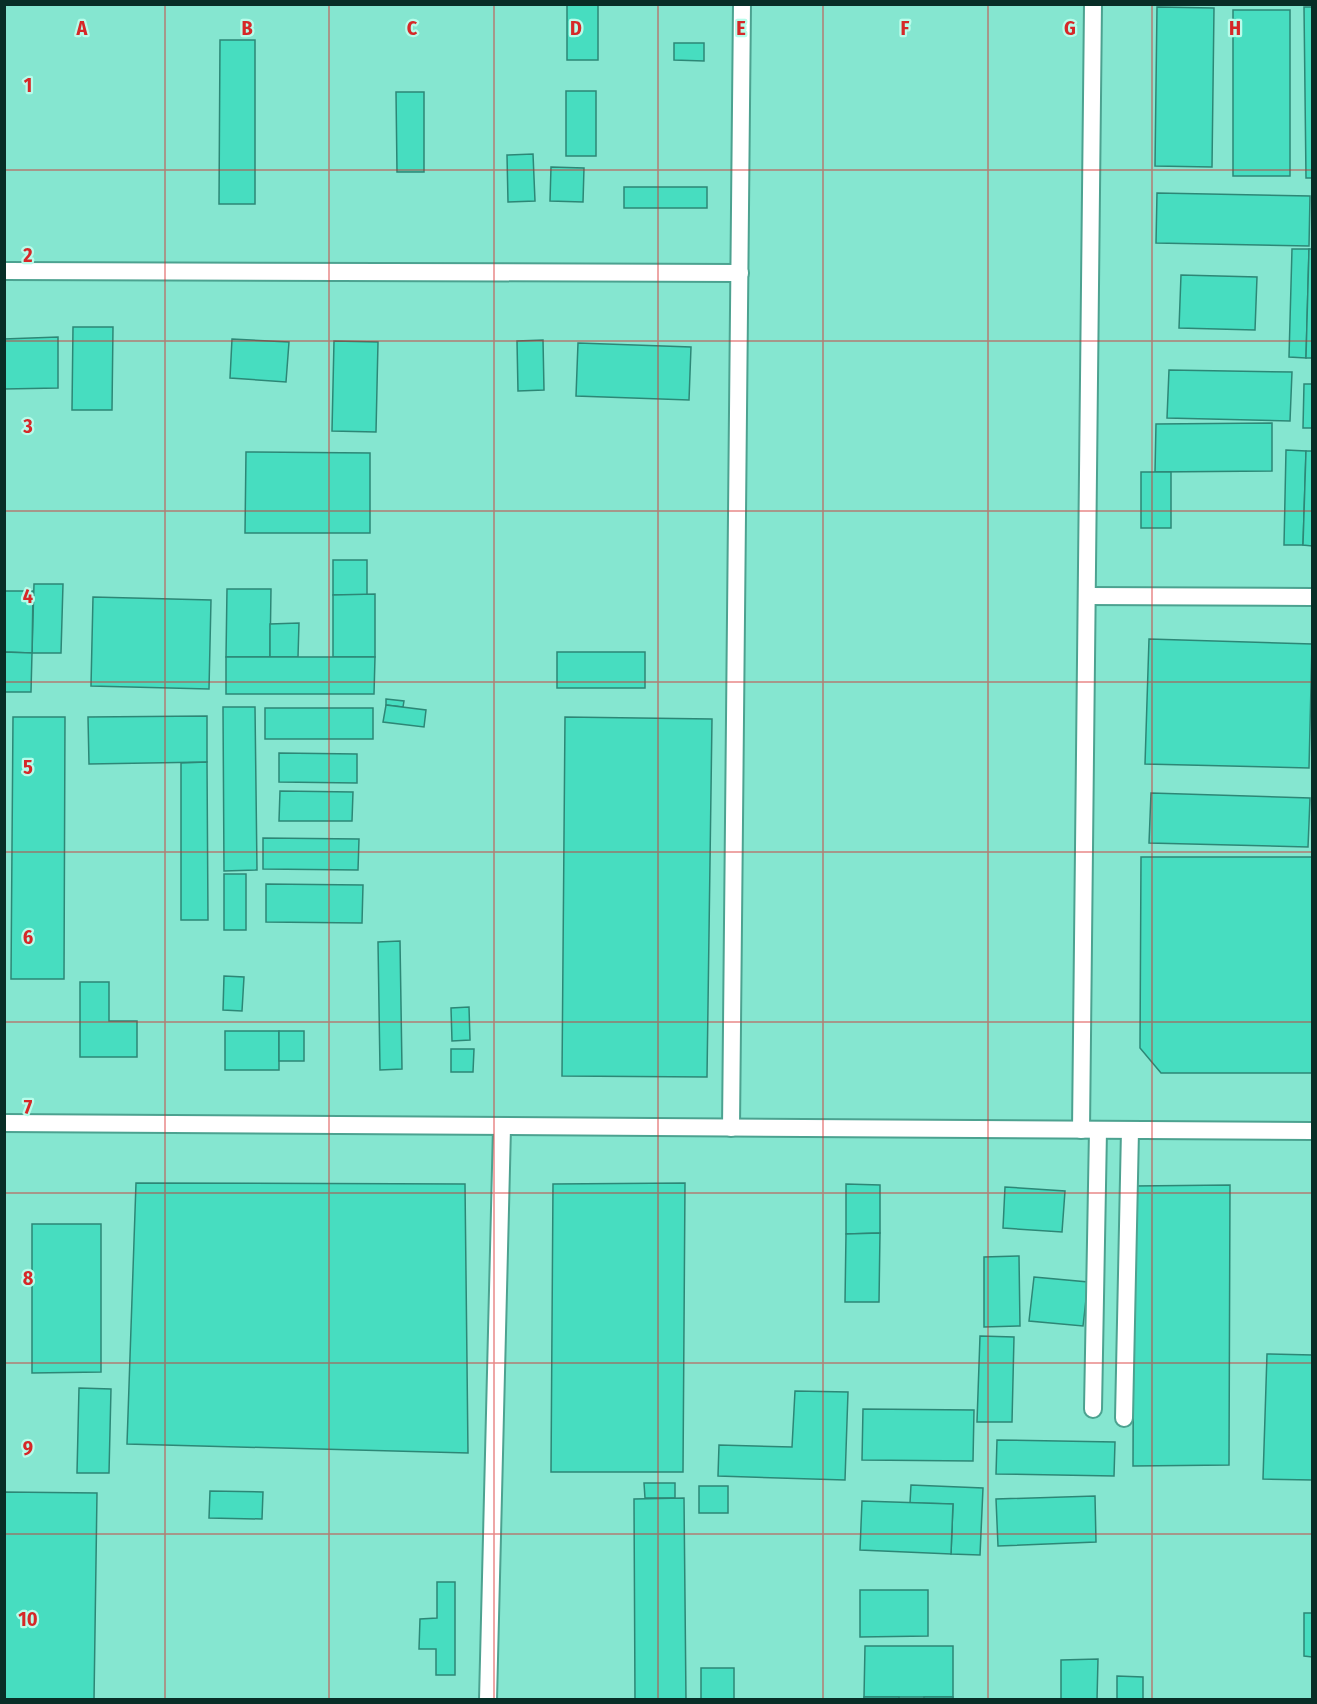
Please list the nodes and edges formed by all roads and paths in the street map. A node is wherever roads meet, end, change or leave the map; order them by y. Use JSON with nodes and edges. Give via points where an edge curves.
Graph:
{"nodes":[{"id":1,"x":742,"y":4,"type":"edge"},
{"id":2,"x":1093,"y":4,"type":"edge"},
{"id":3,"x":4,"y":271,"type":"edge"},
{"id":4,"x":740,"y":273,"type":"junction"},
{"id":5,"x":1087,"y":596,"type":"junction"},
{"id":6,"x":1312,"y":597,"type":"edge"},
{"id":7,"x":4,"y":1124,"type":"edge"},
{"id":8,"x":502,"y":1127,"type":"junction"},
{"id":9,"x":731,"y":1128,"type":"junction"},
{"id":10,"x":1089,"y":1130,"type":"junction"},
{"id":11,"x":1130,"y":1130,"type":"junction"},
{"id":12,"x":1312,"y":1131,"type":"edge"},
{"id":13,"x":1093,"y":1409,"type":"dead end"},
{"id":14,"x":1124,"y":1418,"type":"dead end"},
{"id":15,"x":488,"y":1700,"type":"edge"}],
"edges":[{"from":1,"to":4,"type":"lane"},
{"from":2,"to":5,"type":"lane"},
{"from":3,"to":4,"type":"lane"},
{"from":4,"to":9,"type":"lane"},
{"from":5,"to":6,"type":"lane"},
{"from":5,"to":10,"type":"lane"},
{"from":7,"to":8,"type":"lane"},
{"from":8,"to":9,"type":"lane"},
{"from":8,"to":15,"type":"lane"},
{"from":9,"to":10,"type":"lane"},
{"from":10,"to":11,"type":"lane"},
{"from":10,"to":13,"type":"lane"},
{"from":11,"to":12,"type":"lane"},
{"from":11,"to":14,"type":"lane"}]}
